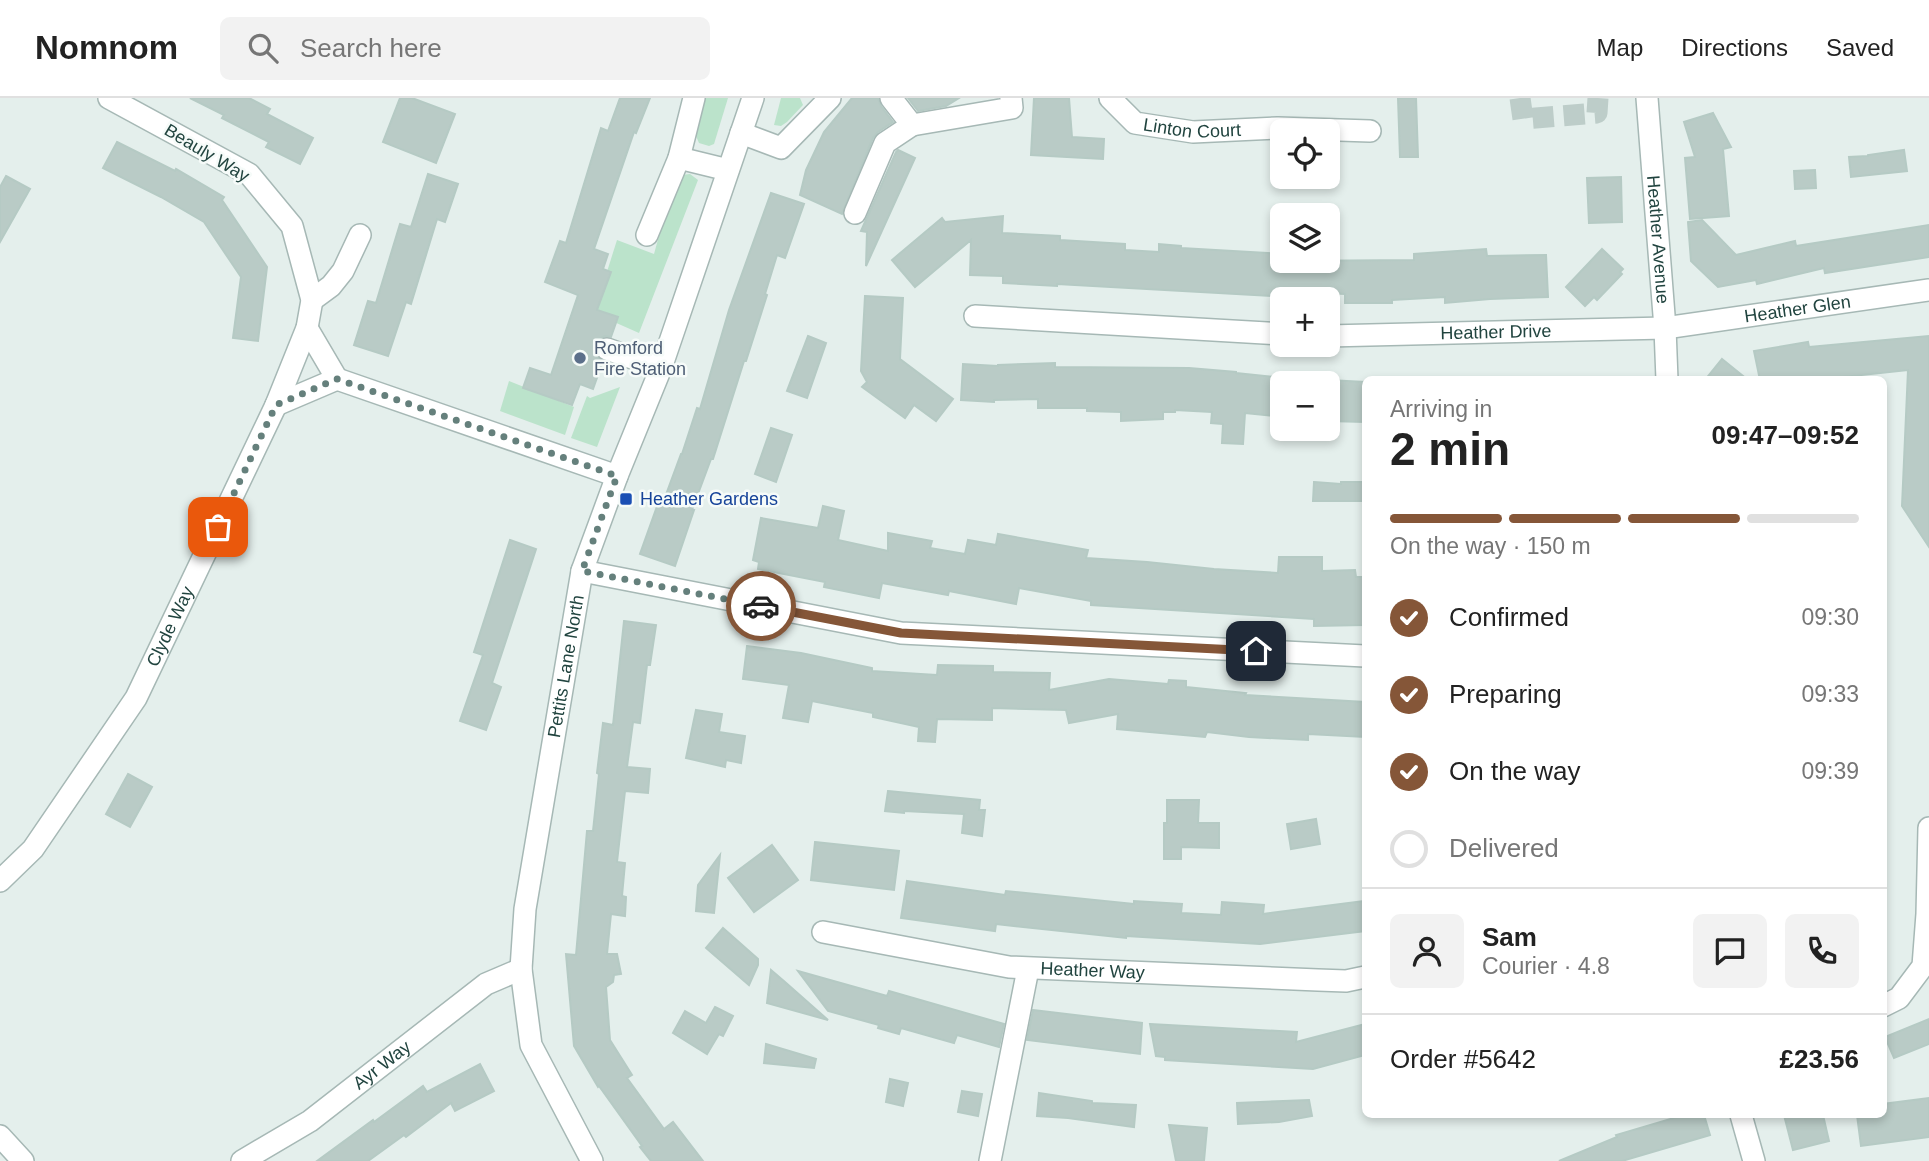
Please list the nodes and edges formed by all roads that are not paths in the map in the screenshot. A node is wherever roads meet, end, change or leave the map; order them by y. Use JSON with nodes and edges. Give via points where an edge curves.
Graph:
{"nodes":[{"id":1,"x":109,"y":98,"type":"edge"},
{"id":2,"x":694,"y":98,"type":"edge"},
{"id":3,"x":753,"y":98,"type":"edge"},
{"id":4,"x":830,"y":98,"type":"edge"},
{"id":5,"x":891,"y":98,"type":"edge"},
{"id":6,"x":1011,"y":98,"type":"edge"},
{"id":7,"x":1110,"y":98,"type":"edge"},
{"id":8,"x":1647,"y":98,"type":"edge"},
{"id":9,"x":912,"y":125,"type":"junction"},
{"id":10,"x":1370,"y":131,"type":"dead end"},
{"id":11,"x":741,"y":133,"type":"junction"},
{"id":12,"x":679,"y":158,"type":"junction"},
{"id":13,"x":728,"y":170,"type":"junction"},
{"id":14,"x":855,"y":213,"type":"dead end"},
{"id":15,"x":292,"y":226,"type":"joint"},
{"id":16,"x":647,"y":234,"type":"dead end"},
{"id":17,"x":360,"y":235,"type":"dead end"},
{"id":18,"x":1929,"y":290,"type":"edge"},
{"id":19,"x":312,"y":300,"type":"junction"},
{"id":20,"x":975,"y":316,"type":"dead end"},
{"id":21,"x":307,"y":328,"type":"junction"},
{"id":22,"x":1665,"y":328,"type":"junction"},
{"id":23,"x":1270,"y":333,"type":"edge"},
{"id":24,"x":1340,"y":336,"type":"edge"},
{"id":25,"x":607,"y":349,"type":"dead end"},
{"id":26,"x":661,"y":368,"type":"junction"},
{"id":27,"x":1667,"y":376,"type":"edge"},
{"id":28,"x":337,"y":379,"type":"junction"},
{"id":29,"x":276,"y":405,"type":"junction"},
{"id":30,"x":617,"y":476,"type":"junction"},
{"id":31,"x":582,"y":571,"type":"junction"},
{"id":32,"x":1362,"y":656,"type":"edge"},
{"id":33,"x":1929,"y":828,"type":"edge"},
{"id":34,"x":0,"y":881,"type":"edge"},
{"id":35,"x":823,"y":932,"type":"dead end"},
{"id":36,"x":1028,"y":968,"type":"junction"},
{"id":37,"x":521,"y":969,"type":"junction"},
{"id":38,"x":1925,"y":971,"type":"edge"},
{"id":39,"x":1362,"y":977,"type":"edge"},
{"id":40,"x":1887,"y":1004,"type":"edge"},
{"id":41,"x":1742,"y":1118,"type":"edge"},
{"id":42,"x":0,"y":1136,"type":"edge"},
{"id":43,"x":23,"y":1161,"type":"edge"},
{"id":44,"x":242,"y":1161,"type":"edge"},
{"id":45,"x":592,"y":1161,"type":"edge"},
{"id":46,"x":990,"y":1161,"type":"edge"},
{"id":47,"x":1754,"y":1161,"type":"edge"}],
"edges":[{"from":1,"to":15,"type":"street","name":"Beauly Way","via":[[249,174]]},
{"from":2,"to":12,"type":"street"},
{"from":3,"to":11,"type":"street","name":"Pettits Lane North"},
{"from":4,"to":11,"type":"street","via":[[781,148]]},
{"from":5,"to":9,"type":"street"},
{"from":6,"to":9,"type":"street","via":[[1012,108]]},
{"from":7,"to":10,"type":"street","name":"Linton Court","via":[[1135,123],[1193,132],[1278,128]]},
{"from":8,"to":22,"type":"street","name":"Heather Avenue"},
{"from":9,"to":14,"type":"street","via":[[885,143]]},
{"from":11,"to":13,"type":"street","name":"Pettits Lane North"},
{"from":12,"to":13,"type":"street"},
{"from":12,"to":16,"type":"street"},
{"from":13,"to":26,"type":"street","name":"Pettits Lane North"},
{"from":15,"to":19,"type":"street","name":"Clyde Way"},
{"from":17,"to":19,"type":"street","via":[[343,271]]},
{"from":18,"to":22,"type":"street","name":"Heather Glen"},
{"from":19,"to":21,"type":"street","name":"Clyde Way"},
{"from":20,"to":23,"type":"street"},
{"from":21,"to":28,"type":"street"},
{"from":21,"to":29,"type":"street","name":"Clyde Way"},
{"from":22,"to":24,"type":"street","name":"Heather Drive"},
{"from":22,"to":27,"type":"street","name":"Heather Avenue"},
{"from":25,"to":26,"type":"street"},
{"from":26,"to":30,"type":"street","name":"Pettits Lane North"},
{"from":28,"to":29,"type":"street"},
{"from":28,"to":30,"type":"street"},
{"from":29,"to":34,"type":"street","name":"Clyde Way","via":[[136,698],[33,849]]},
{"from":30,"to":31,"type":"street","name":"Pettits Lane North"},
{"from":31,"to":32,"type":"street","via":[[901,633]]},
{"from":31,"to":37,"type":"street","name":"Pettits Lane North","via":[[525,909]]},
{"from":33,"to":38,"type":"street"},
{"from":35,"to":36,"type":"street","name":"Heather Way"},
{"from":36,"to":39,"type":"street","name":"Heather Way","via":[[1346,981]]},
{"from":36,"to":46,"type":"street"},
{"from":37,"to":44,"type":"street","name":"Ayr Way","via":[[486,984],[310,1121]]},
{"from":37,"to":45,"type":"street","name":"Pettits Lane North","via":[[531,1045]]},
{"from":38,"to":40,"type":"street"},
{"from":41,"to":47,"type":"street"},
{"from":42,"to":43,"type":"street"}]}
